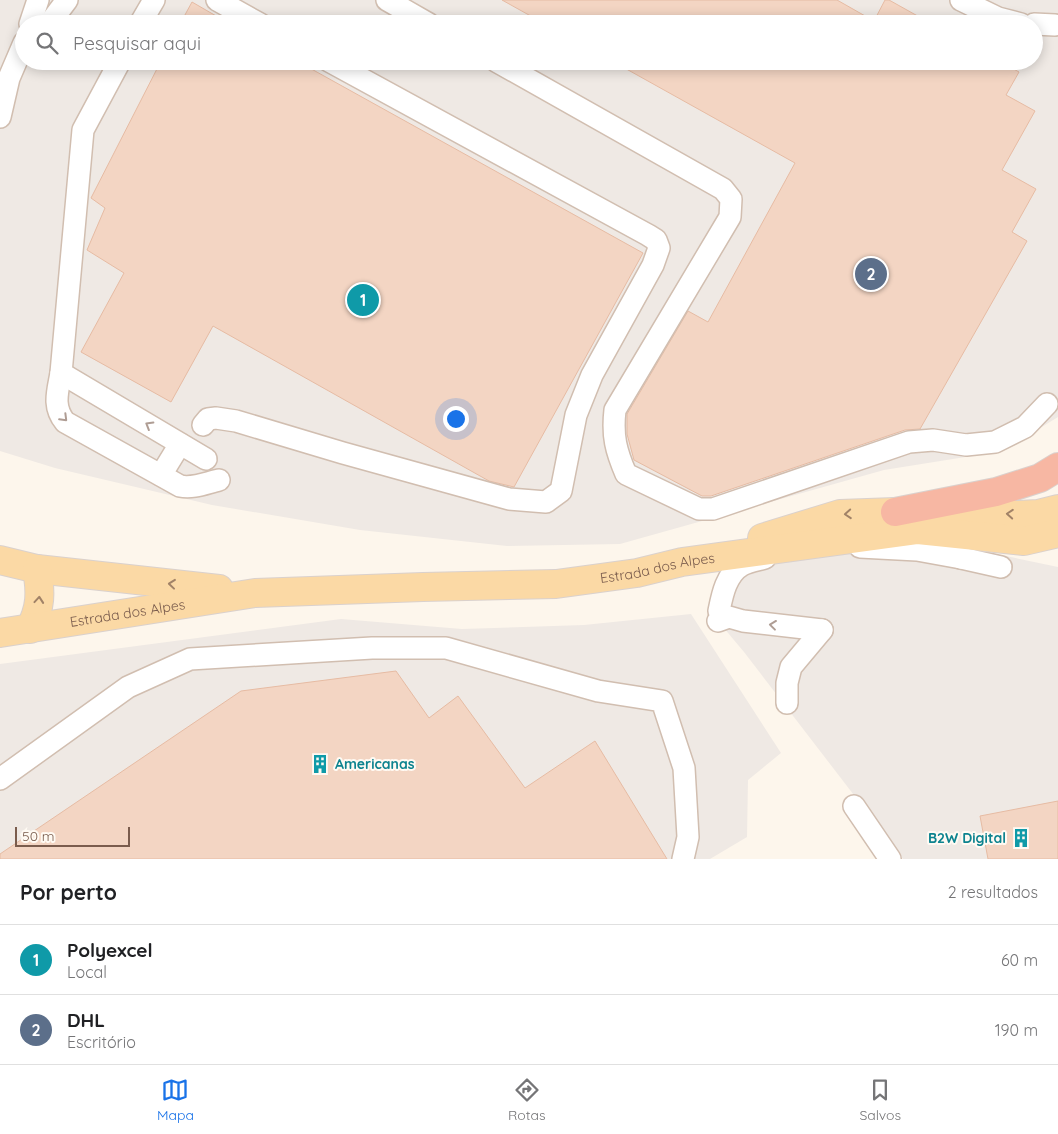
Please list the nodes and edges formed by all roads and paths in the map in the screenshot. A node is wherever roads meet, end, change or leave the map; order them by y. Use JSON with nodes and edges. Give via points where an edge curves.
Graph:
{"nodes":[{"id":1,"x":38,"y":0,"type":"edge"},
{"id":2,"x":67,"y":0,"type":"edge"},
{"id":3,"x":154,"y":0,"type":"edge"},
{"id":4,"x":217,"y":0,"type":"edge"},
{"id":5,"x":387,"y":0,"type":"edge"},
{"id":6,"x":961,"y":0,"type":"edge"},
{"id":7,"x":33,"y":15,"type":"edge"},
{"id":8,"x":56,"y":15,"type":"edge"},
{"id":9,"x":145,"y":15,"type":"edge"},
{"id":10,"x":244,"y":15,"type":"edge"},
{"id":11,"x":413,"y":15,"type":"edge"},
{"id":12,"x":992,"y":15,"type":"edge"},
{"id":13,"x":15,"y":66,"type":"edge"},
{"id":14,"x":115,"y":70,"type":"edge"},
{"id":15,"x":346,"y":70,"type":"edge"},
{"id":16,"x":512,"y":70,"type":"edge"},
{"id":17,"x":0,"y":117,"type":"edge"},
{"id":18,"x":61,"y":373,"type":"junction"},
{"id":19,"x":1047,"y":404,"type":"dead end"},
{"id":20,"x":203,"y":425,"type":"dead end"},
{"id":21,"x":180,"y":444,"type":"junction"},
{"id":22,"x":206,"y":459,"type":"dead end"},
{"id":23,"x":1058,"y":467,"type":"edge"},
{"id":24,"x":161,"y":475,"type":"junction"},
{"id":25,"x":218,"y":480,"type":"dead end"},
{"id":26,"x":1058,"y":509,"type":"edge"},
{"id":27,"x":895,"y":512,"type":"junction"},
{"id":28,"x":918,"y":530,"type":"junction"},
{"id":29,"x":1058,"y":533,"type":"edge"},
{"id":30,"x":961,"y":558,"type":"junction"},
{"id":31,"x":0,"y":560,"type":"edge"},
{"id":32,"x":682,"y":562,"type":"junction"},
{"id":33,"x":1001,"y":567,"type":"dead end"},
{"id":34,"x":37,"y":569,"type":"junction"},
{"id":35,"x":255,"y":593,"type":"junction"},
{"id":36,"x":30,"y":629,"type":"junction"},
{"id":37,"x":0,"y":633,"type":"edge"},
{"id":38,"x":787,"y":703,"type":"dead end"},
{"id":39,"x":0,"y":779,"type":"edge"},
{"id":40,"x":854,"y":806,"type":"dead end"},
{"id":41,"x":683,"y":859,"type":"edge"},
{"id":42,"x":890,"y":859,"type":"edge"}],
"edges":[{"from":1,"to":7,"type":"lane"},
{"from":2,"to":8,"type":"lane"},
{"from":3,"to":9,"type":"lane"},
{"from":4,"to":10,"type":"lane"},
{"from":5,"to":11,"type":"lane"},
{"from":6,"to":12,"type":"lane"},
{"from":13,"to":17,"type":"lane"},
{"from":14,"to":18,"type":"lane","via":[[83,130]]},
{"from":15,"to":20,"type":"lane","via":[[648,235],[656,240],[659,248],[592,375],[576,415],[561,491],[546,502],[509,499],[236,421],[216,418],[208,419]]},
{"from":16,"to":19,"type":"lane","via":[[723,189],[731,199],[730,217],[615,410],[616,450],[626,474],[699,509],[713,509],[909,442],[933,440],[966,445],[995,442],[1025,427]]},
{"from":21,"to":18,"type":"lane","one_way":true},
{"from":18,"to":24,"type":"lane","one_way":true,"via":[[56,403],[58,414],[65,422]]},
{"from":21,"to":22,"type":"lane"},
{"from":21,"to":24,"type":"lane"},
{"from":23,"to":27,"type":"highway","via":[[1040,478],[996,492]]},
{"from":24,"to":25,"type":"lane","via":[[186,487]]},
{"from":26,"to":27,"type":"main road","one_way":true,"via":[[1019,515]]},
{"from":27,"to":32,"type":"main road","one_way":true,"via":[[840,514]]},
{"from":28,"to":29,"type":"main road","name":"Estrada dos Alpes","via":[[1024,541]]},
{"from":28,"to":30,"type":"lane","via":[[951,547]]},
{"from":28,"to":32,"type":"main road","name":"Estrada dos Alpes"},
{"from":30,"to":33,"type":"lane"},
{"from":38,"to":30,"type":"lane","one_way":true,"via":[[791,667],[822,630],[718,616],[723,591],[742,565],[807,549],[846,547],[916,550]]},
{"from":31,"to":34,"type":"main road","name":"Estrada dos Alpes"},
{"from":32,"to":35,"type":"main road","name":"Estrada dos Alpes","via":[[638,573],[556,584]]},
{"from":35,"to":34,"type":"main road","name":"Estrada dos Alpes","one_way":true},
{"from":36,"to":34,"type":"main road","one_way":true,"via":[[38,612],[40,589]]},
{"from":35,"to":36,"type":"main road","name":"Estrada dos Alpes"},
{"from":36,"to":37,"type":"main road","name":"Estrada dos Alpes"},
{"from":39,"to":41,"type":"lane","via":[[128,687],[190,659],[372,648],[446,648],[598,691],[662,701],[684,768],[688,837]]},
{"from":40,"to":42,"type":"lane"}]}
